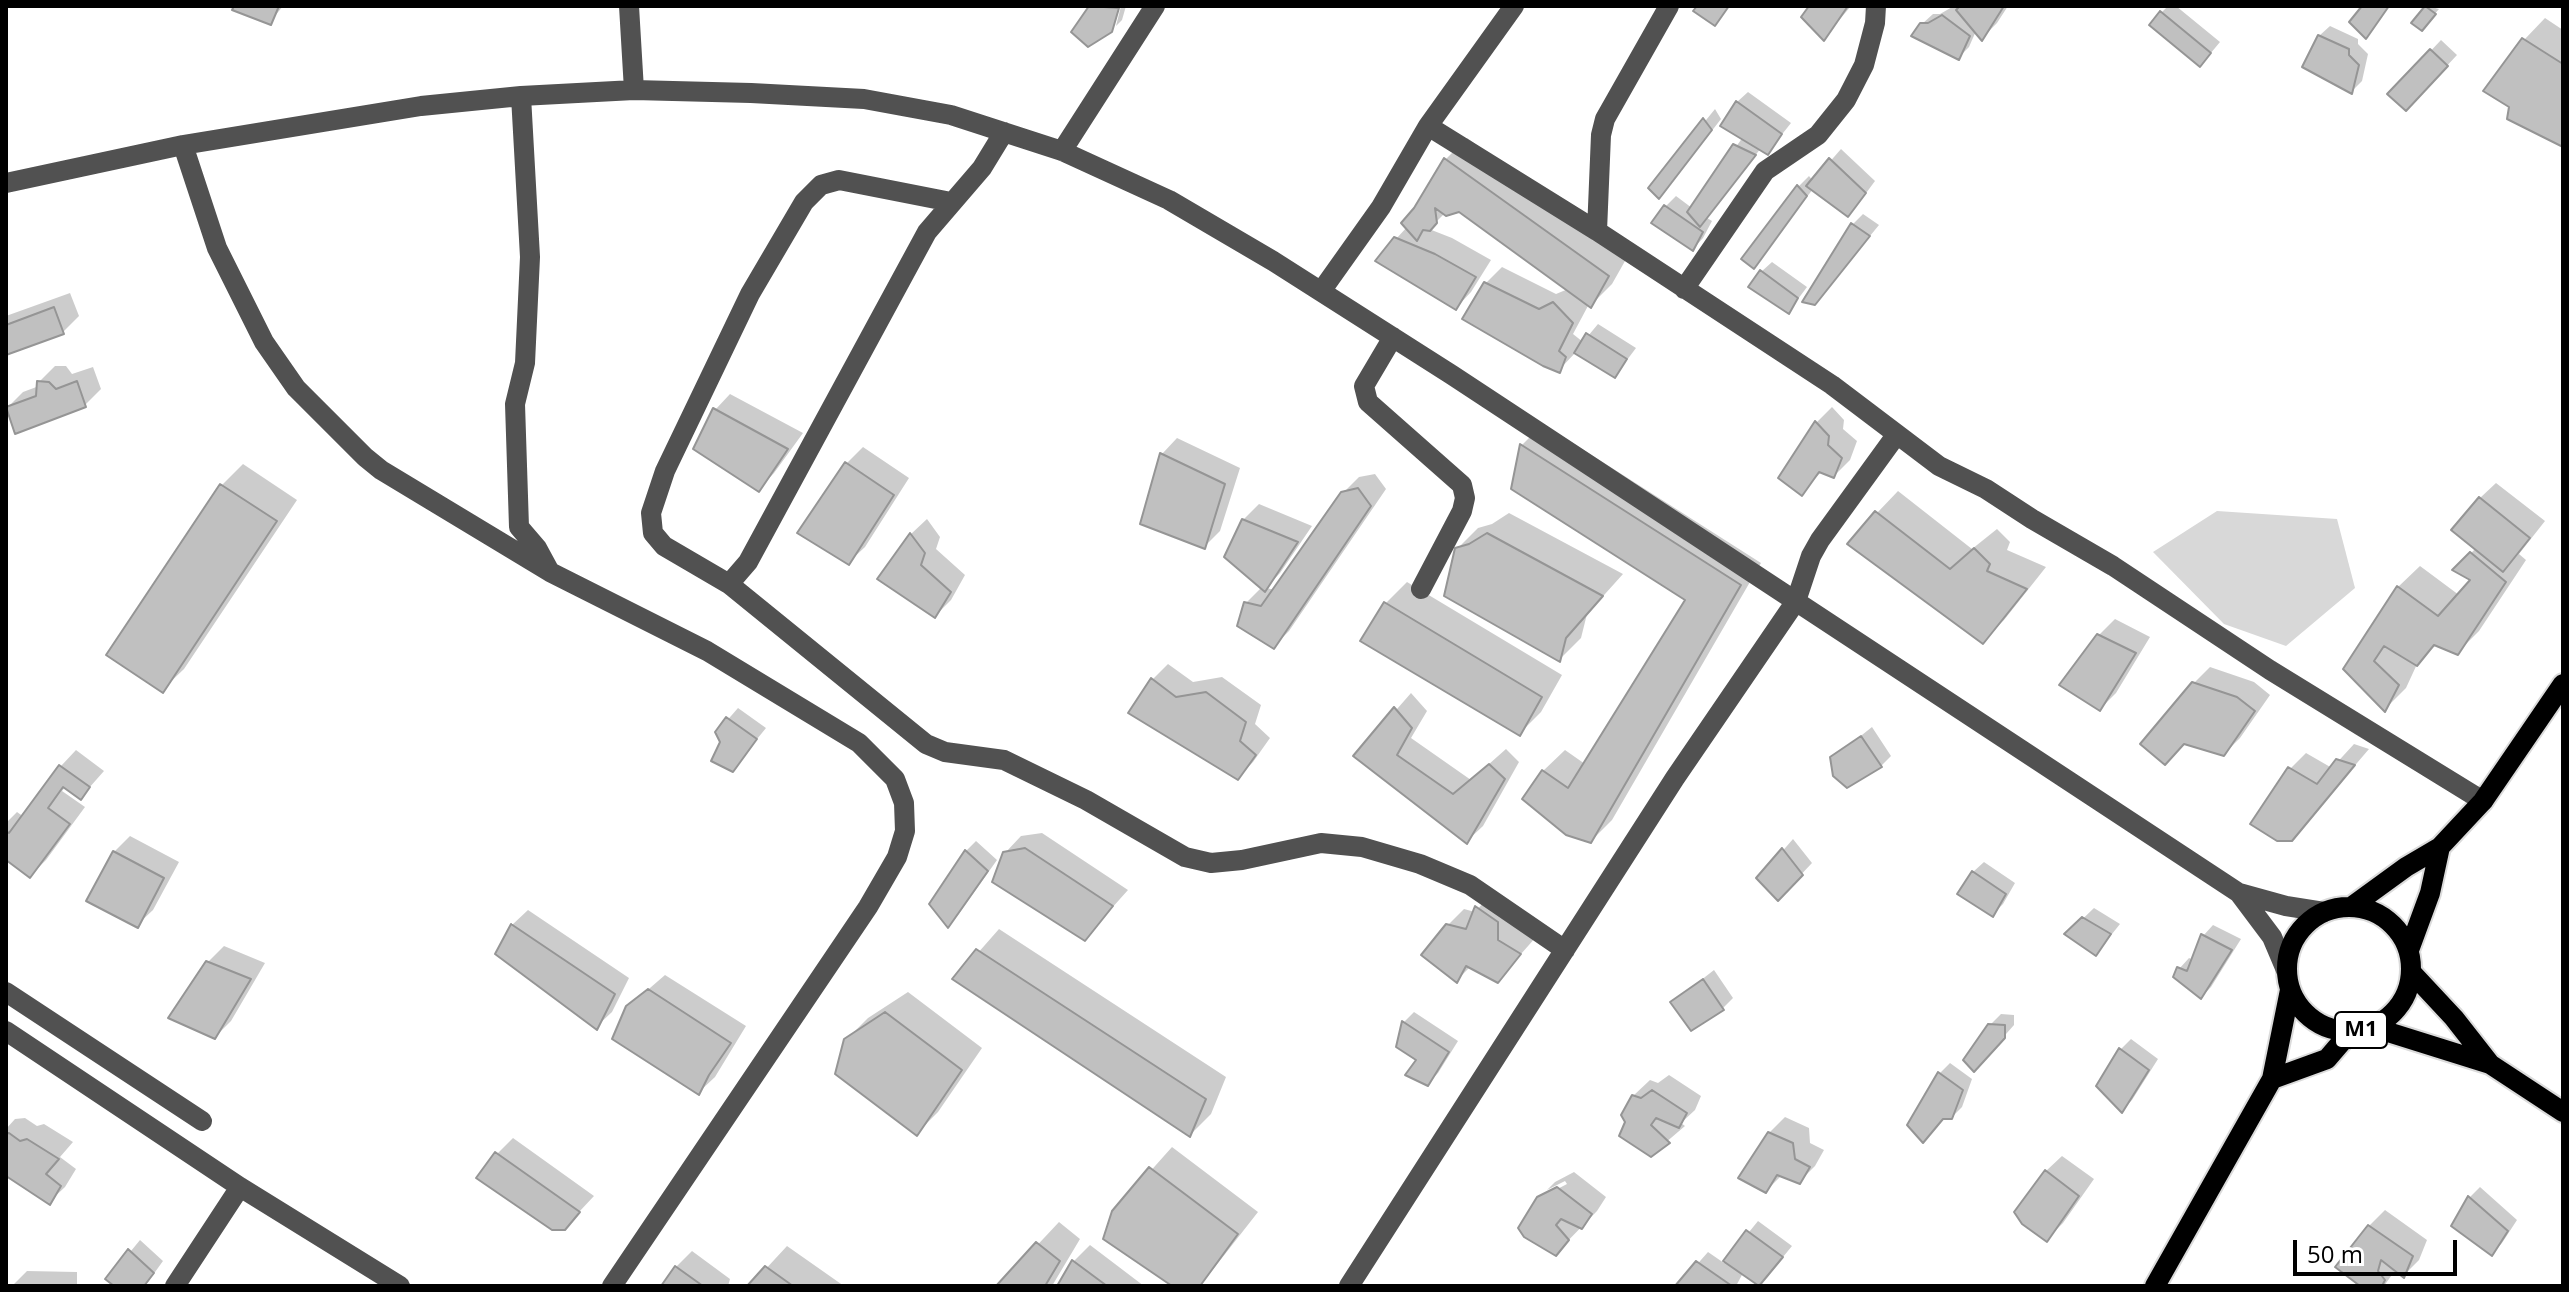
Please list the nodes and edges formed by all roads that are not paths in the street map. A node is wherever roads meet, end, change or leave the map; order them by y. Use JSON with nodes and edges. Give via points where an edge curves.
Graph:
{"nodes":[{"id":1,"x":629,"y":6,"type":"edge"},
{"id":2,"x":1155,"y":6,"type":"edge"},
{"id":3,"x":1514,"y":6,"type":"edge"},
{"id":4,"x":1669,"y":6,"type":"edge"},
{"id":5,"x":1876,"y":6,"type":"edge"},
{"id":6,"x":634,"y":90,"type":"junction"},
{"id":7,"x":521,"y":96,"type":"junction"},
{"id":8,"x":1428,"y":126,"type":"junction"},
{"id":9,"x":1004,"y":132,"type":"junction"},
{"id":10,"x":183,"y":145,"type":"junction"},
{"id":11,"x":1062,"y":151,"type":"junction"},
{"id":12,"x":6,"y":183,"type":"edge"},
{"id":13,"x":951,"y":202,"type":"junction"},
{"id":14,"x":1597,"y":231,"type":"junction"},
{"id":15,"x":1684,"y":289,"type":"junction"},
{"id":16,"x":1322,"y":290,"type":"junction"},
{"id":17,"x":1393,"y":337,"type":"junction"},
{"id":18,"x":1897,"y":434,"type":"junction"},
{"id":19,"x":550,"y":572,"type":"junction"},
{"id":20,"x":729,"y":584,"type":"junction"},
{"id":21,"x":1421,"y":589,"type":"dead end"},
{"id":22,"x":1796,"y":601,"type":"junction"},
{"id":23,"x":2563,"y":684,"type":"edge"},
{"id":24,"x":2483,"y":801,"type":"junction"},
{"id":25,"x":2440,"y":847,"type":"junction"},
{"id":26,"x":2239,"y":893,"type":"junction"},
{"id":27,"x":2351,"y":907,"type":"junction"},
{"id":28,"x":2324,"y":912,"type":"junction"},
{"id":29,"x":1565,"y":950,"type":"junction"},
{"id":30,"x":2409,"y":950,"type":"junction"},
{"id":31,"x":2412,"y":973,"type":"junction"},
{"id":32,"x":2288,"y":980,"type":"junction"},
{"id":33,"x":6,"y":992,"type":"edge"},
{"id":34,"x":2362,"y":1029,"type":"junction"},
{"id":35,"x":6,"y":1031,"type":"edge"},
{"id":36,"x":2490,"y":1064,"type":"junction"},
{"id":37,"x":2272,"y":1079,"type":"junction"},
{"id":38,"x":2563,"y":1112,"type":"edge"},
{"id":39,"x":202,"y":1121,"type":"dead end"},
{"id":40,"x":240,"y":1187,"type":"junction"},
{"id":41,"x":175,"y":1286,"type":"edge"},
{"id":42,"x":400,"y":1286,"type":"edge"},
{"id":43,"x":612,"y":1286,"type":"edge"},
{"id":44,"x":1349,"y":1286,"type":"edge"},
{"id":45,"x":2155,"y":1286,"type":"edge"}],
"edges":[{"from":1,"to":6,"type":"street"},
{"from":2,"to":11,"type":"street"},
{"from":3,"to":8,"type":"street"},
{"from":4,"to":14,"type":"street","via":[[1605,119]]},
{"from":5,"to":15,"type":"street","via":[[1864,65],[1846,100],[1818,135],[1765,171]]},
{"from":6,"to":7,"type":"street"},
{"from":6,"to":9,"type":"street","via":[[864,99],[951,115]]},
{"from":7,"to":10,"type":"street","via":[[421,106]]},
{"from":7,"to":19,"type":"street","via":[[530,257],[525,363],[515,404],[519,527]]},
{"from":8,"to":14,"type":"street"},
{"from":8,"to":16,"type":"street","via":[[1381,207]]},
{"from":9,"to":11,"type":"street"},
{"from":9,"to":13,"type":"street","via":[[982,168]]},
{"from":10,"to":12,"type":"street"},
{"from":10,"to":19,"type":"street","via":[[217,248],[264,342],[296,388],[381,470]]},
{"from":11,"to":16,"type":"street","via":[[1169,200]]},
{"from":13,"to":20,"type":"street","via":[[919,245],[748,562]]},
{"from":13,"to":20,"type":"street","via":[[839,180],[821,185],[804,202],[750,294],[665,471],[651,513],[653,533],[664,546]]},
{"from":14,"to":15,"type":"street"},
{"from":15,"to":18,"type":"street"},
{"from":16,"to":17,"type":"street"},
{"from":17,"to":21,"type":"street","via":[[1364,386],[1368,402],[1462,485],[1465,498]]},
{"from":17,"to":22,"type":"street"},
{"from":18,"to":22,"type":"street","via":[[1815,548]]},
{"from":18,"to":24,"type":"street","via":[[1939,466],[2113,566]]},
{"from":19,"to":43,"type":"street","via":[[707,651],[859,743],[895,779],[904,803],[905,831],[897,857],[868,907]]},
{"from":20,"to":29,"type":"street","via":[[935,748],[1004,760],[1185,857],[1211,863],[1242,860],[1321,843],[1362,847],[1420,864],[1470,885]]},
{"from":22,"to":26,"type":"street"},
{"from":22,"to":29,"type":"street"},
{"from":23,"to":24,"type":"main road"},
{"from":24,"to":25,"type":"main road"},
{"from":25,"to":27,"type":"main road"},
{"from":25,"to":30,"type":"main road"},
{"from":26,"to":28,"type":"street"},
{"from":26,"to":32,"type":"street","via":[[2272,937]]},
{"from":27,"to":28,"type":"main road"},
{"from":27,"to":30,"type":"main road","via":[[2376,913],[2396,928]]},
{"from":28,"to":32,"type":"main road","via":[[2296,936],[2289,952]]},
{"from":29,"to":44,"type":"street"},
{"from":30,"to":31,"type":"main road"},
{"from":31,"to":34,"type":"main road","number":"M1","via":[[2406,996],[2392,1015]]},
{"from":31,"to":36,"type":"main road"},
{"from":32,"to":34,"type":"main road","number":"M1","via":[[2304,1012],[2326,1027]]},
{"from":32,"to":37,"type":"main road"},
{"from":33,"to":39,"type":"street"},
{"from":34,"to":36,"type":"main road"},
{"from":34,"to":37,"type":"main road","number":"M1","via":[[2327,1059]]},
{"from":35,"to":40,"type":"street"},
{"from":36,"to":38,"type":"main road"},
{"from":37,"to":45,"type":"main road"},
{"from":40,"to":41,"type":"street"},
{"from":40,"to":42,"type":"street"}]}
